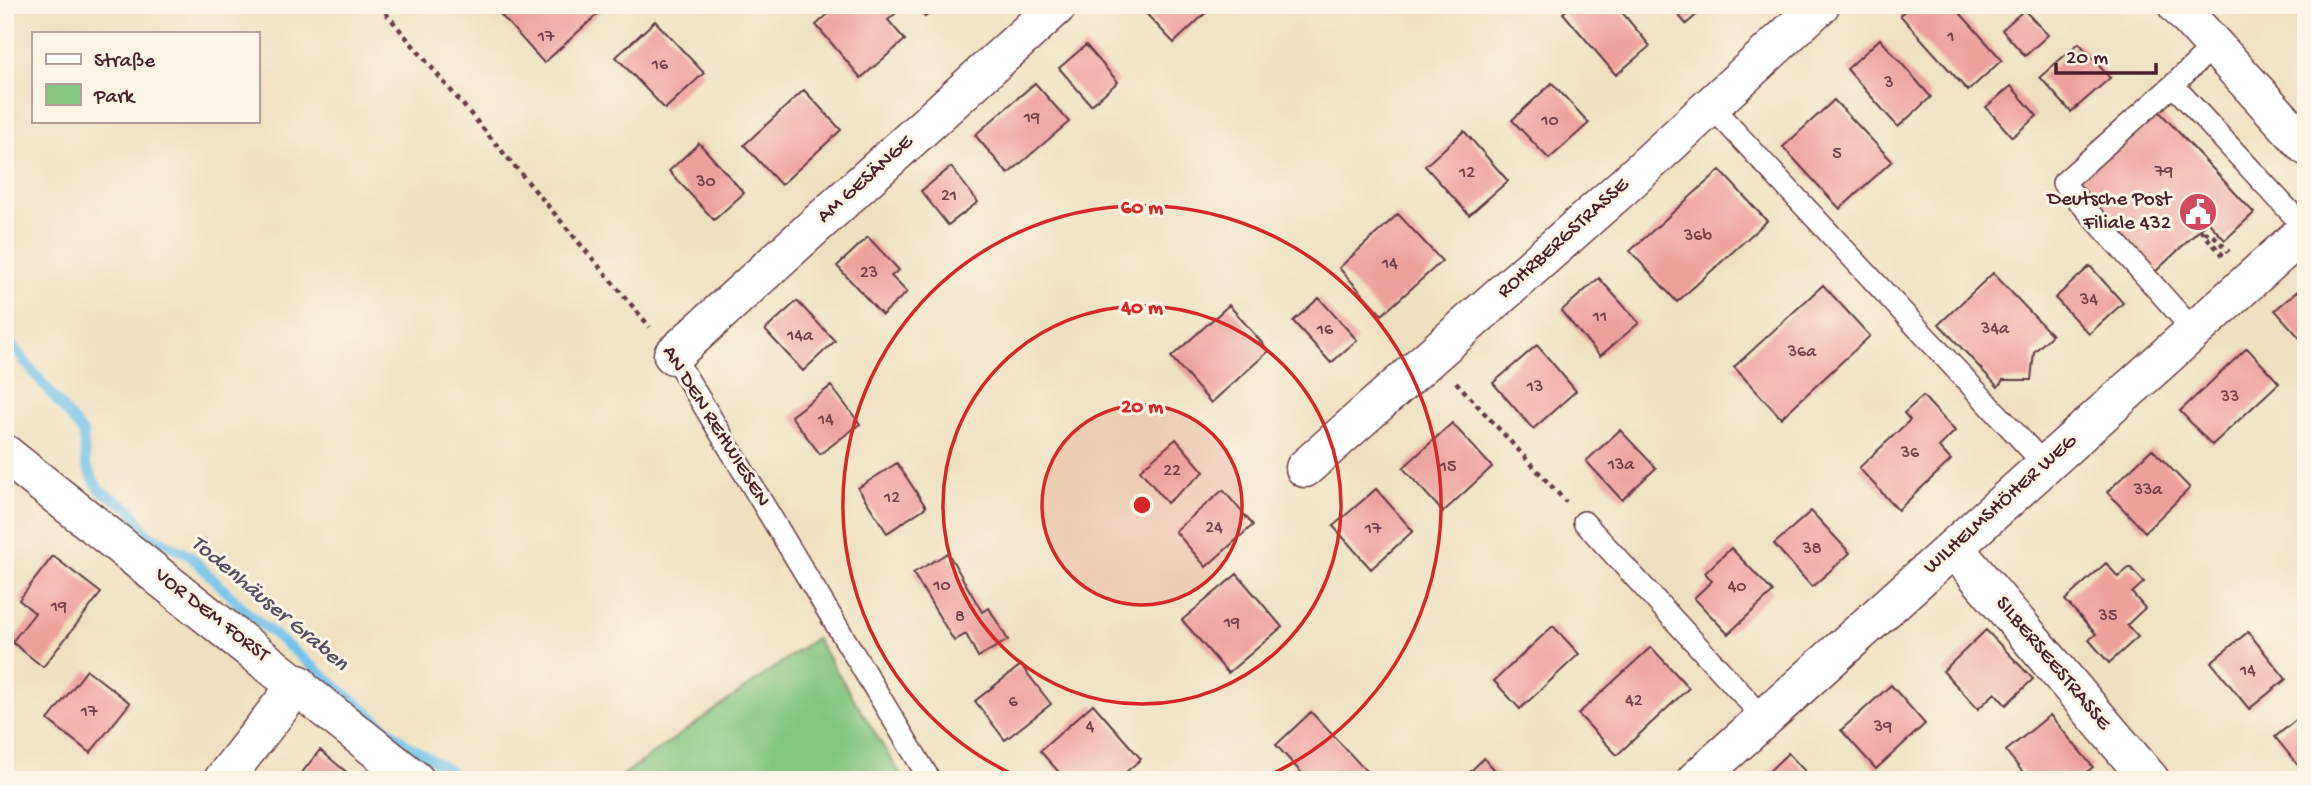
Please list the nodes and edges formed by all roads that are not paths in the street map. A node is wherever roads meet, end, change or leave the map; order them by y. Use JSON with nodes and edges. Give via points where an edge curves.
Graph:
{"nodes":[{"id":1,"x":1058,"y":5,"type":"edge"},
{"id":2,"x":1820,"y":5,"type":"edge"},
{"id":3,"x":2177,"y":5,"type":"edge"},
{"id":4,"x":2214,"y":46,"type":"junction"},
{"id":5,"x":2173,"y":85,"type":"junction"},
{"id":6,"x":1711,"y":106,"type":"junction"},
{"id":7,"x":2306,"y":146,"type":"edge"},
{"id":8,"x":2306,"y":229,"type":"edge"},
{"id":9,"x":2194,"y":331,"type":"junction"},
{"id":10,"x":673,"y":355,"type":"joint"},
{"id":11,"x":5,"y":454,"type":"edge"},
{"id":12,"x":2045,"y":465,"type":"junction"},
{"id":13,"x":1305,"y":468,"type":"dead end"},
{"id":14,"x":1584,"y":522,"type":"road end"},
{"id":15,"x":1954,"y":548,"type":"junction"},
{"id":16,"x":298,"y":684,"type":"junction"},
{"id":17,"x":1764,"y":718,"type":"junction"},
{"id":18,"x":223,"y":780,"type":"edge"},
{"id":19,"x":415,"y":780,"type":"edge"},
{"id":20,"x":930,"y":780,"type":"edge"},
{"id":21,"x":1696,"y":780,"type":"edge"},
{"id":22,"x":2150,"y":780,"type":"edge"}],
"edges":[{"from":1,"to":10,"type":"street","name":"AM GESÄNGE"},
{"from":2,"to":6,"type":"street","name":"ROHRBERGSTRASSE"},
{"from":3,"to":4,"type":"street"},
{"from":4,"to":5,"type":"lane"},
{"from":4,"to":7,"type":"street"},
{"from":5,"to":8,"type":"lane"},
{"from":5,"to":9,"type":"lane","via":[[2063,183]]},
{"from":6,"to":12,"type":"lane"},
{"from":6,"to":13,"type":"street","name":"ROHRBERGSTRASSE"},
{"from":8,"to":9,"type":"street","name":"WILHELMSHÖHER WEG"},
{"from":9,"to":12,"type":"street","name":"WILHELMSHÖHER WEG"},
{"from":10,"to":20,"type":"lane","name":"AN DEN REHWIESEN"},
{"from":11,"to":16,"type":"street","name":"VOR DEM FORST"},
{"from":12,"to":15,"type":"street","name":"WILHELMSHÖHER WEG"},
{"from":14,"to":17,"type":"lane"},
{"from":15,"to":17,"type":"street","name":"WILHELMSHÖHER WEG"},
{"from":15,"to":22,"type":"street","name":"SILBERSEESTRASSE"},
{"from":16,"to":18,"type":"street"},
{"from":16,"to":19,"type":"street","name":"VOR DEM FORST"},
{"from":17,"to":21,"type":"street","name":"WILHELMSHÖHER WEG"}]}
